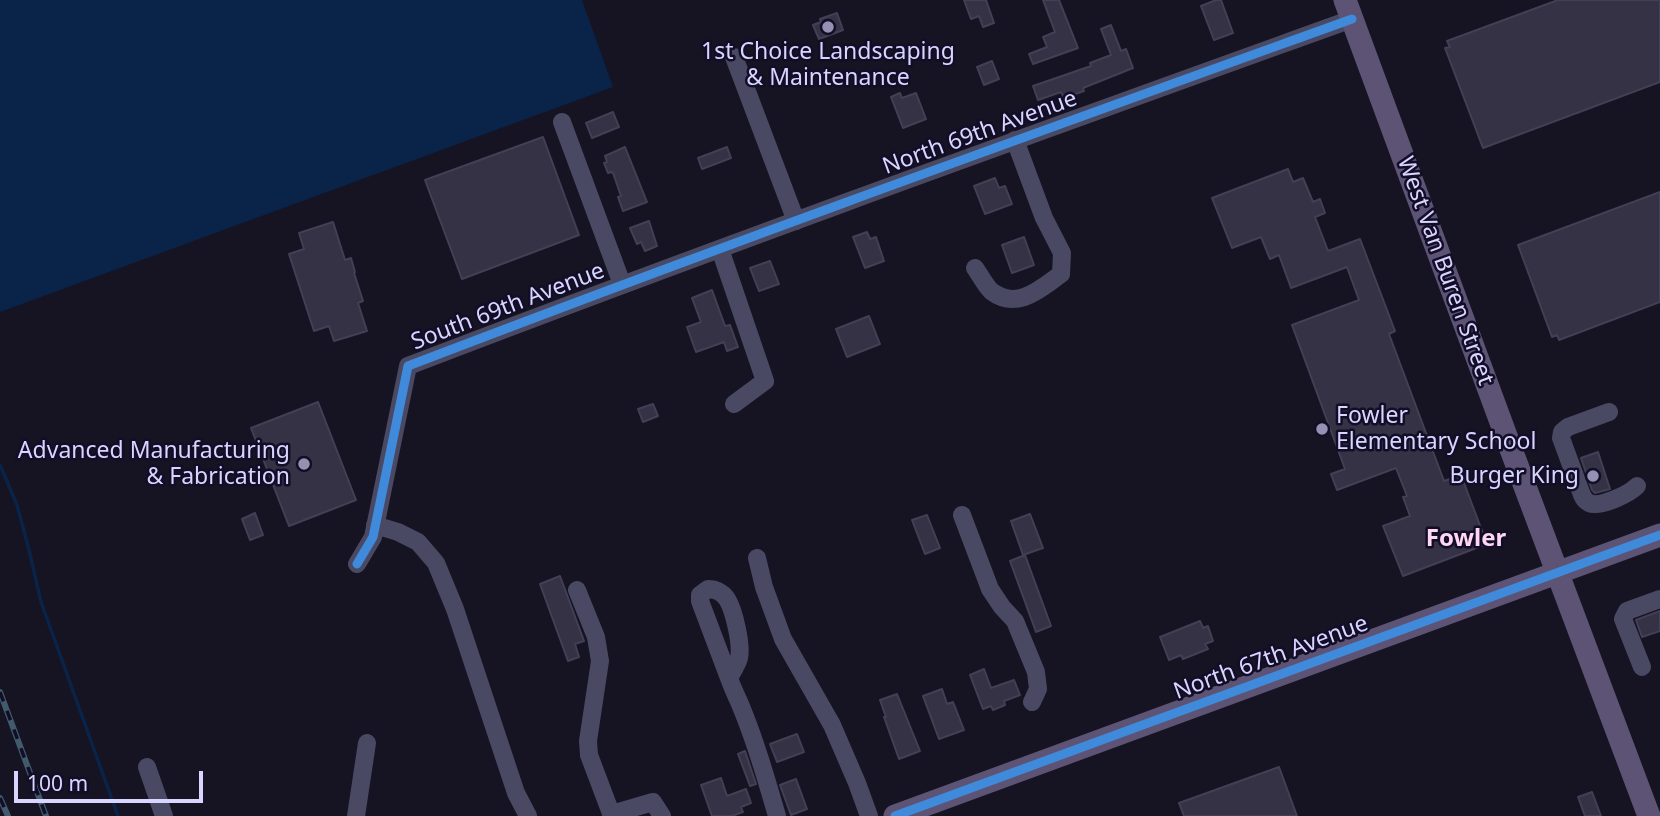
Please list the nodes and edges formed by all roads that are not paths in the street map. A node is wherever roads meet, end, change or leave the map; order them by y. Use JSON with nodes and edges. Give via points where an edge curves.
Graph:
{"nodes":[{"id":1,"x":1348,"y":10,"type":"edge"},
{"id":2,"x":734,"y":57,"type":"dead end"},
{"id":3,"x":562,"y":121,"type":"dead end"},
{"id":4,"x":1015,"y":140,"type":"junction"},
{"id":5,"x":796,"y":221,"type":"junction"},
{"id":6,"x":720,"y":249,"type":"junction"},
{"id":7,"x":975,"y":268,"type":"dead end"},
{"id":8,"x":622,"y":284,"type":"junction"},
{"id":9,"x":734,"y":404,"type":"dead end"},
{"id":10,"x":1611,"y":417,"type":"dead end"},
{"id":11,"x":1637,"y":486,"type":"dead end"},
{"id":12,"x":962,"y":515,"type":"dead end"},
{"id":13,"x":375,"y":525,"type":"junction"},
{"id":14,"x":1660,"y":535,"type":"edge"},
{"id":15,"x":757,"y":558,"type":"dead end"},
{"id":16,"x":357,"y":564,"type":"dead end"},
{"id":17,"x":1558,"y":573,"type":"junction"},
{"id":18,"x":577,"y":590,"type":"dead end"},
{"id":19,"x":1660,"y":599,"type":"edge"},
{"id":20,"x":1643,"y":667,"type":"dead end"},
{"id":21,"x":729,"y":678,"type":"dead end"},
{"id":22,"x":1032,"y":702,"type":"dead end"},
{"id":23,"x":367,"y":743,"type":"dead end"},
{"id":24,"x":147,"y":767,"type":"dead end"},
{"id":25,"x":612,"y":815,"type":"edge"},
{"id":26,"x":903,"y":815,"type":"edge"},
{"id":27,"x":164,"y":816,"type":"edge"},
{"id":28,"x":356,"y":816,"type":"edge"},
{"id":29,"x":528,"y":816,"type":"edge"},
{"id":30,"x":662,"y":816,"type":"edge"},
{"id":31,"x":777,"y":816,"type":"edge"},
{"id":32,"x":869,"y":816,"type":"edge"},
{"id":33,"x":1649,"y":816,"type":"edge"}],
"edges":[{"from":1,"to":4,"type":"street","name":"North 69th Avenue"},
{"from":1,"to":17,"type":"main road","name":"West Van Buren Street"},
{"from":2,"to":5,"type":"street"},
{"from":3,"to":8,"type":"street"},
{"from":4,"to":5,"type":"street","name":"North 69th Avenue"},
{"from":4,"to":7,"type":"street","via":[[1062,253],[1061,274],[1029,296],[1010,300],[991,290]]},
{"from":5,"to":6,"type":"street","name":"North 69th Avenue"},
{"from":6,"to":8,"type":"street","name":"North 69th Avenue"},
{"from":6,"to":9,"type":"street","via":[[765,380]]},
{"from":8,"to":13,"type":"street","name":"South 69th Avenue","via":[[408,366]]},
{"from":10,"to":11,"type":"street","via":[[1562,432],[1582,495],[1594,505]]},
{"from":12,"to":22,"type":"street","via":[[990,589],[1015,621],[1036,671],[1038,689]]},
{"from":13,"to":16,"type":"street"},
{"from":13,"to":29,"type":"street","via":[[418,542],[436,563]]},
{"from":14,"to":17,"type":"main road","name":"North 67th Avenue"},
{"from":15,"to":32,"type":"street","via":[[783,639],[832,725]]},
{"from":17,"to":26,"type":"main road","name":"North 67th Avenue"},
{"from":17,"to":33,"type":"main road","name":"West Van Buren Street"},
{"from":18,"to":25,"type":"street","via":[[596,637],[600,661],[589,755]]},
{"from":19,"to":20,"type":"street","via":[[1624,615]]},
{"from":21,"to":31,"type":"street"},
{"from":23,"to":28,"type":"street"},
{"from":24,"to":27,"type":"street"},
{"from":25,"to":30,"type":"street","via":[[653,802]]}]}
